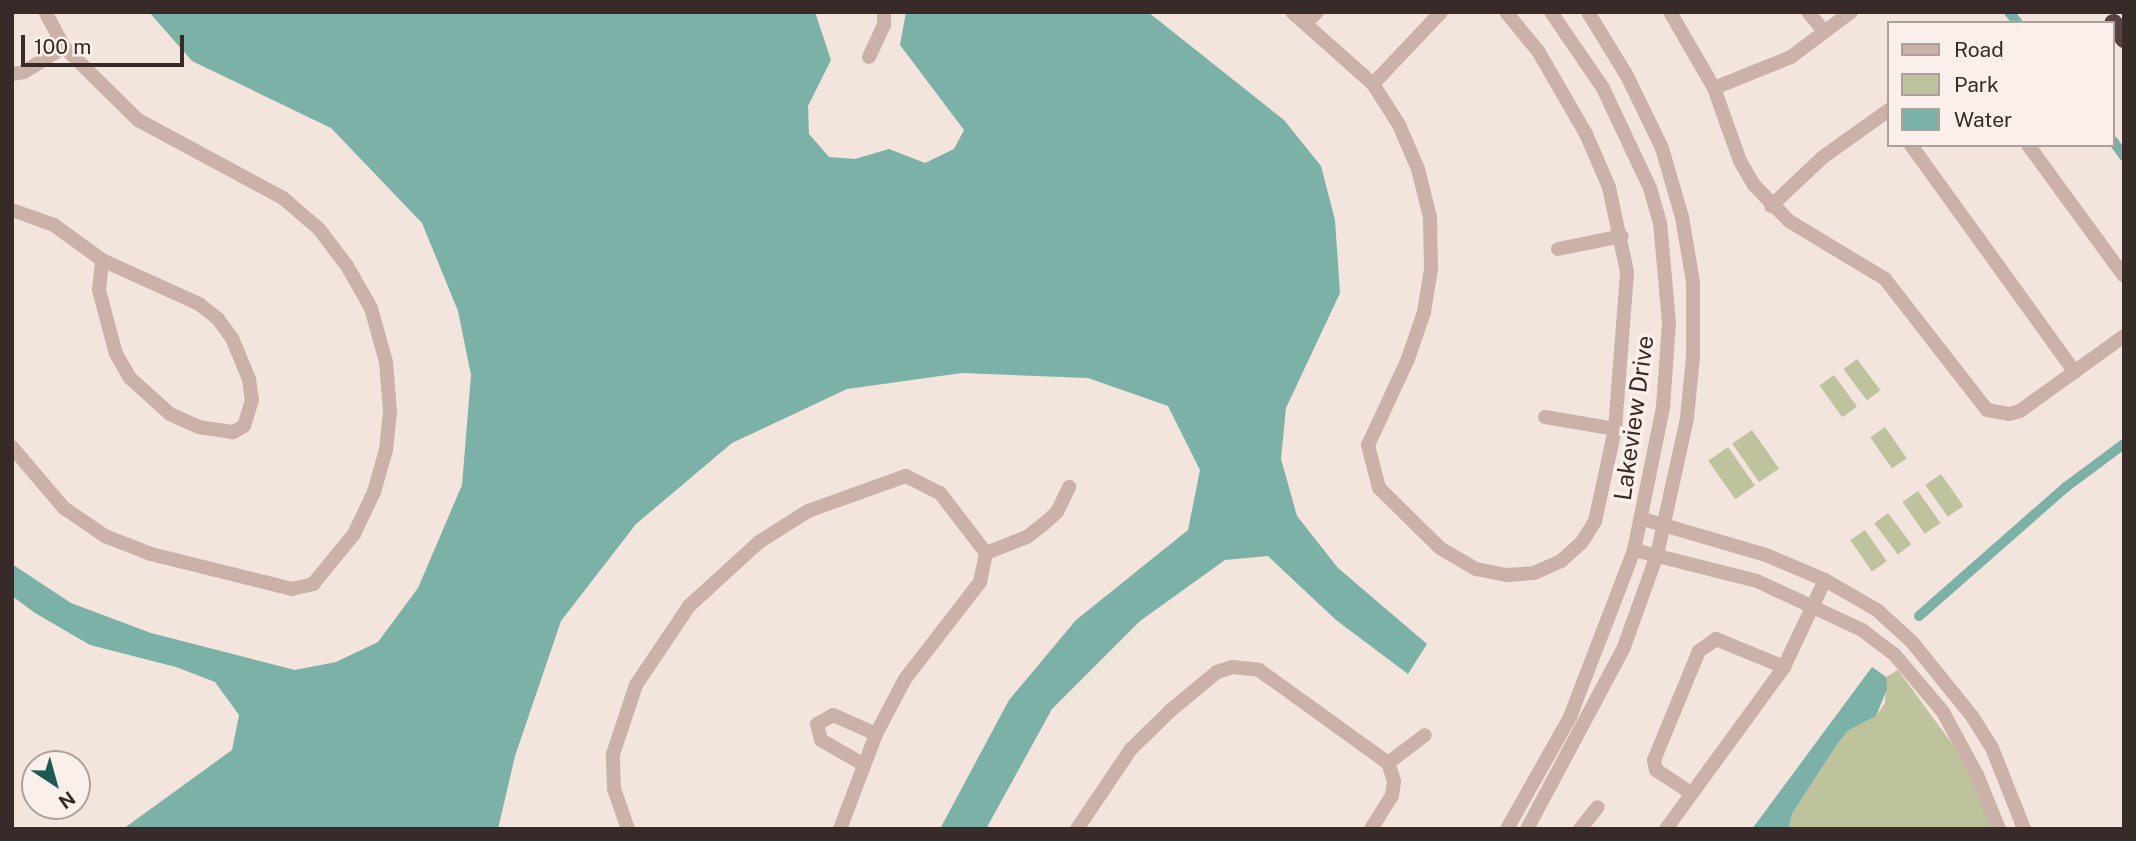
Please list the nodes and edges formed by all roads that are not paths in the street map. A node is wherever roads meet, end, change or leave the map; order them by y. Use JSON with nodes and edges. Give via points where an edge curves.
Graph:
{"nodes":[{"id":1,"x":45,"y":12,"type":"edge"},
{"id":2,"x":884,"y":12,"type":"edge"},
{"id":3,"x":1292,"y":12,"type":"edge"},
{"id":4,"x":1317,"y":12,"type":"edge"},
{"id":5,"x":1441,"y":12,"type":"edge"},
{"id":6,"x":1506,"y":12,"type":"edge"},
{"id":7,"x":1551,"y":12,"type":"edge"},
{"id":8,"x":1588,"y":12,"type":"edge"},
{"id":9,"x":1670,"y":12,"type":"edge"},
{"id":10,"x":1808,"y":12,"type":"edge"},
{"id":11,"x":1851,"y":12,"type":"edge"},
{"id":12,"x":1306,"y":23,"type":"junction"},
{"id":13,"x":1824,"y":32,"type":"junction"},
{"id":14,"x":64,"y":47,"type":"junction"},
{"id":15,"x":869,"y":57,"type":"dead end"},
{"id":16,"x":12,"y":74,"type":"edge"},
{"id":17,"x":1373,"y":84,"type":"junction"},
{"id":18,"x":1714,"y":88,"type":"junction"},
{"id":19,"x":1888,"y":113,"type":"edge"},
{"id":20,"x":1912,"y":147,"type":"edge"},
{"id":21,"x":2029,"y":147,"type":"edge"},
{"id":22,"x":1771,"y":206,"type":"junction"},
{"id":23,"x":12,"y":210,"type":"edge"},
{"id":24,"x":1622,"y":236,"type":"junction"},
{"id":25,"x":1558,"y":249,"type":"dead end"},
{"id":26,"x":102,"y":260,"type":"junction"},
{"id":27,"x":2124,"y":276,"type":"edge"},
{"id":28,"x":1667,"y":281,"type":"junction"},
{"id":29,"x":1693,"y":282,"type":"junction"},
{"id":30,"x":2124,"y":336,"type":"edge"},
{"id":31,"x":2075,"y":372,"type":"junction"},
{"id":32,"x":1545,"y":417,"type":"dead end"},
{"id":33,"x":1615,"y":429,"type":"junction"},
{"id":34,"x":12,"y":447,"type":"edge"},
{"id":35,"x":1069,"y":487,"type":"dead end"},
{"id":36,"x":1643,"y":519,"type":"junction"},
{"id":37,"x":1665,"y":527,"type":"junction"},
{"id":38,"x":1634,"y":550,"type":"junction"},
{"id":39,"x":986,"y":553,"type":"junction"},
{"id":40,"x":1657,"y":555,"type":"junction"},
{"id":41,"x":1825,"y":580,"type":"junction"},
{"id":42,"x":1816,"y":605,"type":"junction"},
{"id":43,"x":1784,"y":667,"type":"junction"},
{"id":44,"x":876,"y":734,"type":"junction"},
{"id":45,"x":1424,"y":735,"type":"dead end"},
{"id":46,"x":861,"y":763,"type":"junction"},
{"id":47,"x":1388,"y":763,"type":"junction"},
{"id":48,"x":1691,"y":793,"type":"junction"},
{"id":49,"x":1598,"y":807,"type":"dead end"},
{"id":50,"x":628,"y":829,"type":"edge"},
{"id":51,"x":840,"y":829,"type":"edge"},
{"id":52,"x":1077,"y":829,"type":"edge"},
{"id":53,"x":1371,"y":829,"type":"edge"},
{"id":54,"x":1507,"y":829,"type":"edge"},
{"id":55,"x":1527,"y":829,"type":"edge"},
{"id":56,"x":1580,"y":829,"type":"edge"},
{"id":57,"x":1666,"y":829,"type":"edge"},
{"id":58,"x":1999,"y":829,"type":"edge"},
{"id":59,"x":2024,"y":829,"type":"edge"}],
"edges":[{"from":1,"to":14,"type":"street"},
{"from":2,"to":15,"type":"street","via":[[884,25]]},
{"from":3,"to":12,"type":"street"},
{"from":4,"to":12,"type":"street"},
{"from":5,"to":17,"type":"street"},
{"from":6,"to":24,"type":"street","via":[[1538,51],[1586,134],[1609,187]]},
{"from":7,"to":28,"type":"street","name":"Lakeview Drive","via":[[1603,88],[1650,188]]},
{"from":8,"to":29,"type":"street","name":"Lakeview Drive","via":[[1628,76],[1662,148],[1682,217]]},
{"from":9,"to":18,"type":"street"},
{"from":10,"to":13,"type":"street"},
{"from":11,"to":13,"type":"street"},
{"from":12,"to":17,"type":"street"},
{"from":13,"to":18,"type":"street","via":[[1772,67]]},
{"from":14,"to":16,"type":"street","via":[[24,72]]},
{"from":14,"to":34,"type":"street","via":[[138,120],[283,198],[318,229],[371,308],[386,362],[390,411],[386,450],[374,492],[354,534],[313,584],[292,589],[151,554],[105,536],[64,508]]},
{"from":17,"to":33,"type":"street","via":[[1399,125],[1418,169],[1430,217],[1431,269],[1424,312],[1408,359],[1368,445],[1380,488],[1395,508],[1440,548],[1476,569],[1507,575],[1534,573],[1571,551],[1595,521]]},
{"from":18,"to":22,"type":"street","via":[[1740,161]]},
{"from":19,"to":22,"type":"street","via":[[1823,157]]},
{"from":20,"to":31,"type":"street"},
{"from":21,"to":27,"type":"street"},
{"from":22,"to":31,"type":"street","via":[[1885,279],[1978,401],[1997,414],[2020,411]]},
{"from":23,"to":26,"type":"street","via":[[54,225]]},
{"from":24,"to":25,"type":"street"},
{"from":24,"to":33,"type":"street","via":[[1627,272]]},
{"from":26,"to":26,"type":"street","via":[[99,290],[116,354],[130,378],[170,414],[199,427],[221,432],[244,426],[252,400],[249,379],[232,338],[218,319],[199,304]]},
{"from":28,"to":29,"type":"street"},
{"from":28,"to":36,"type":"street","name":"Lakeview Drive","via":[[1663,407]]},
{"from":29,"to":37,"type":"street","name":"Lakeview Drive","via":[[1691,385]]},
{"from":30,"to":31,"type":"street"},
{"from":32,"to":33,"type":"street"},
{"from":35,"to":39,"type":"street","via":[[1057,512],[1036,530]]},
{"from":36,"to":37,"type":"street"},
{"from":36,"to":38,"type":"street","name":"Lakeview Drive"},
{"from":37,"to":40,"type":"street","name":"Lakeview Drive"},
{"from":37,"to":41,"type":"street","via":[[1766,555]]},
{"from":38,"to":40,"type":"street"},
{"from":38,"to":54,"type":"street","name":"Lakeview Drive","via":[[1570,717]]},
{"from":39,"to":44,"type":"street","via":[[980,582],[905,679]]},
{"from":39,"to":50,"type":"street","via":[[940,493],[906,476],[808,511],[759,542],[690,606],[636,685],[613,754],[614,789]]},
{"from":40,"to":42,"type":"street","via":[[1757,581]]},
{"from":40,"to":55,"type":"street","name":"Lakeview Drive","via":[[1624,648]]},
{"from":41,"to":42,"type":"street"},
{"from":41,"to":59,"type":"street","via":[[1877,610],[1912,642],[1961,701],[1992,748]]},
{"from":42,"to":43,"type":"street"},
{"from":42,"to":58,"type":"street","via":[[1895,655],[1923,687],[1959,739]]},
{"from":43,"to":48,"type":"street"},
{"from":43,"to":48,"type":"street","via":[[1716,639],[1699,651],[1654,760],[1656,771]]},
{"from":44,"to":46,"type":"street"},
{"from":44,"to":46,"type":"street","via":[[833,715],[817,724],[821,740]]},
{"from":45,"to":47,"type":"street"},
{"from":46,"to":51,"type":"street"},
{"from":47,"to":52,"type":"street","via":[[1259,670],[1246,666],[1217,672],[1131,749]]},
{"from":47,"to":53,"type":"street","via":[[1394,781],[1392,796]]},
{"from":48,"to":57,"type":"street"},
{"from":49,"to":56,"type":"street"}]}
